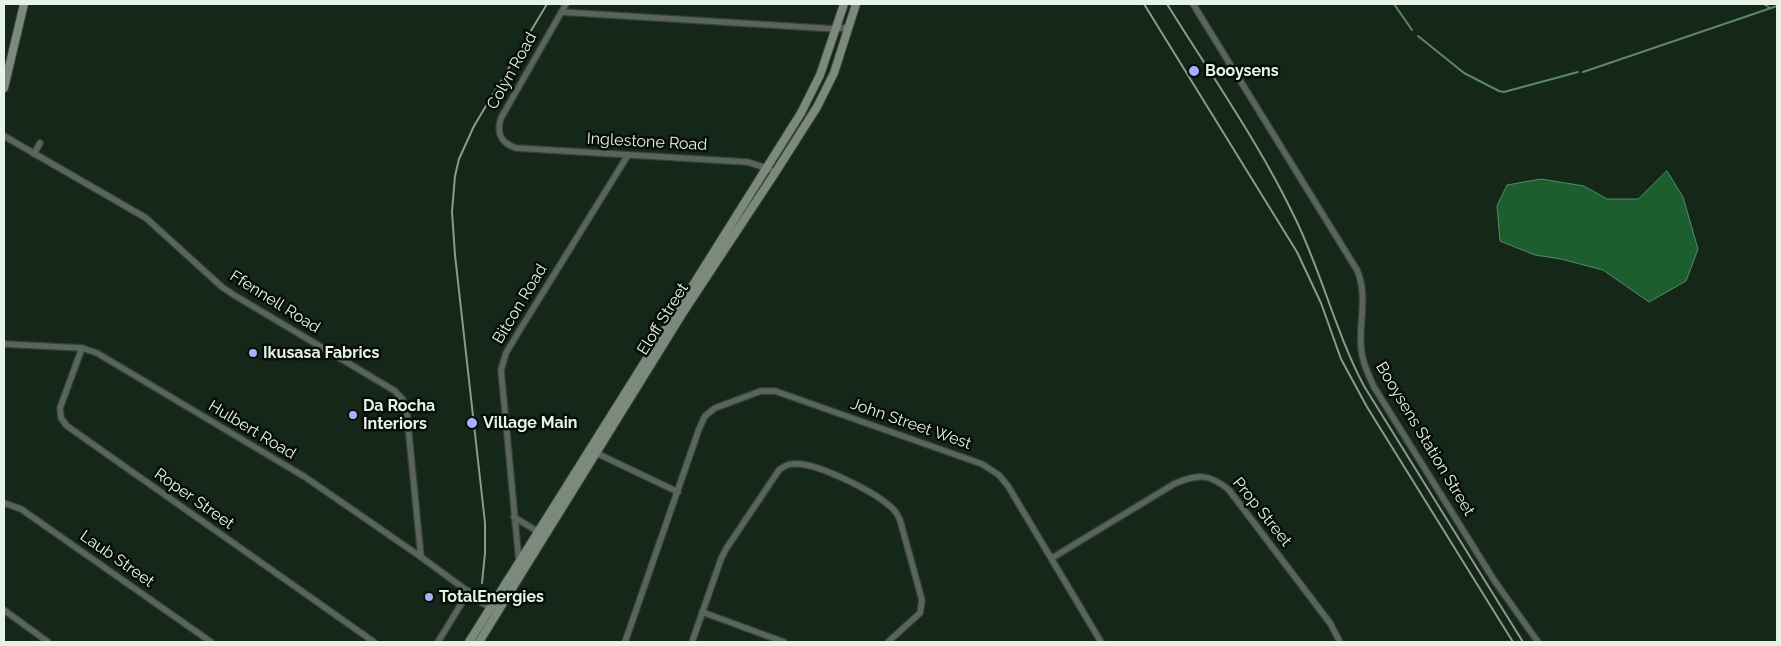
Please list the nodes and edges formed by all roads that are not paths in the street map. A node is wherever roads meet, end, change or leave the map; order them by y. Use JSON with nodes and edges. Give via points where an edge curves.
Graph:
{"nodes":[{"id":1,"x":24,"y":4,"type":"edge"},
{"id":2,"x":566,"y":4,"type":"edge"},
{"id":3,"x":844,"y":4,"type":"edge"},
{"id":4,"x":856,"y":4,"type":"edge"},
{"id":5,"x":1193,"y":4,"type":"edge"},
{"id":6,"x":561,"y":12,"type":"junction"},
{"id":7,"x":848,"y":27,"type":"junction"},
{"id":8,"x":836,"y":29,"type":"junction"},
{"id":9,"x":4,"y":88,"type":"edge"},
{"id":10,"x":4,"y":136,"type":"edge"},
{"id":11,"x":40,"y":143,"type":"dead end"},
{"id":12,"x":516,"y":148,"type":"joint"},
{"id":13,"x":34,"y":154,"type":"junction"},
{"id":14,"x":628,"y":155,"type":"junction"},
{"id":15,"x":767,"y":168,"type":"junction"},
{"id":16,"x":775,"y":173,"type":"junction"},
{"id":17,"x":716,"y":254,"type":"junction"},
{"id":18,"x":4,"y":344,"type":"edge"},
{"id":19,"x":82,"y":348,"type":"junction"},
{"id":20,"x":594,"y":451,"type":"junction"},
{"id":21,"x":678,"y":492,"type":"junction"},
{"id":22,"x":4,"y":503,"type":"edge"},
{"id":23,"x":514,"y":517,"type":"junction"},
{"id":24,"x":541,"y":533,"type":"junction"},
{"id":25,"x":421,"y":557,"type":"junction"},
{"id":26,"x":1052,"y":558,"type":"junction"},
{"id":27,"x":519,"y":562,"type":"junction"},
{"id":28,"x":468,"y":591,"type":"junction"},
{"id":29,"x":491,"y":606,"type":"junction"},
{"id":30,"x":4,"y":610,"type":"edge"},
{"id":31,"x":499,"y":611,"type":"junction"},
{"id":32,"x":702,"y":612,"type":"junction"},
{"id":33,"x":48,"y":642,"type":"edge"},
{"id":34,"x":211,"y":642,"type":"edge"},
{"id":35,"x":374,"y":642,"type":"edge"},
{"id":36,"x":438,"y":642,"type":"edge"},
{"id":37,"x":469,"y":642,"type":"edge"},
{"id":38,"x":479,"y":642,"type":"edge"},
{"id":39,"x":625,"y":642,"type":"edge"},
{"id":40,"x":692,"y":642,"type":"edge"},
{"id":41,"x":784,"y":642,"type":"edge"},
{"id":42,"x":888,"y":642,"type":"edge"},
{"id":43,"x":1101,"y":642,"type":"edge"},
{"id":44,"x":1340,"y":642,"type":"edge"},
{"id":45,"x":1538,"y":642,"type":"edge"}],
"edges":[{"from":1,"to":9,"type":"street"},
{"from":2,"to":6,"type":"street","name":"Colyn Road"},
{"from":3,"to":8,"type":"street","name":"Eloff Street"},
{"from":4,"to":7,"type":"street","name":"Eloff Street"},
{"from":5,"to":45,"type":"street","name":"Booysens Station Street","via":[[1357,270],[1363,291],[1362,354],[1374,387],[1494,580]]},
{"from":6,"to":8,"type":"street"},
{"from":6,"to":12,"type":"street","name":"Colyn Road","via":[[498,127],[503,141]]},
{"from":7,"to":8,"type":"street"},
{"from":7,"to":16,"type":"street","name":"Eloff Street","via":[[827,89]]},
{"from":8,"to":15,"type":"street","name":"Eloff Street","via":[[813,90]]},
{"from":10,"to":13,"type":"street","name":"Ffennell Road"},
{"from":11,"to":13,"type":"street"},
{"from":12,"to":14,"type":"street","name":"Inglestone Road"},
{"from":13,"to":25,"type":"street","name":"Ffennell Road","via":[[146,218],[234,295],[395,391],[403,400],[407,416]]},
{"from":14,"to":15,"type":"street","name":"Inglestone Road","via":[[747,162]]},
{"from":14,"to":23,"type":"street","name":"Bitcon Road","via":[[502,362]]},
{"from":15,"to":16,"type":"street","name":"Inglestone Road"},
{"from":15,"to":17,"type":"street","name":"Eloff Street"},
{"from":16,"to":17,"type":"street","name":"Eloff Street"},
{"from":17,"to":20,"type":"street","name":"Eloff Street"},
{"from":18,"to":19,"type":"street","name":"Hulbert Road"},
{"from":19,"to":25,"type":"street","name":"Hulbert Road","via":[[96,353],[306,477]]},
{"from":19,"to":35,"type":"street","name":"Roper Street","via":[[60,408],[67,426]]},
{"from":20,"to":21,"type":"street"},
{"from":20,"to":24,"type":"street","name":"Eloff Street"},
{"from":21,"to":26,"type":"street","name":"John Street West","via":[[704,416],[715,408],[761,391],[775,391],[988,467],[1008,486]]},
{"from":21,"to":39,"type":"street","name":"John Street West"},
{"from":22,"to":34,"type":"street","name":"Laub Street","via":[[21,508]]},
{"from":23,"to":24,"type":"street"},
{"from":23,"to":27,"type":"street","name":"Bitcon Road"},
{"from":24,"to":27,"type":"street","name":"Eloff Street"},
{"from":24,"to":31,"type":"street","name":"Eloff Street"},
{"from":25,"to":28,"type":"street","name":"Hulbert Road"},
{"from":26,"to":43,"type":"street","name":"John Street West"},
{"from":26,"to":44,"type":"street","name":"Prop Street","via":[[1174,484],[1188,478],[1210,478],[1229,490],[1326,616]]},
{"from":27,"to":29,"type":"street","name":"Eloff Street"},
{"from":28,"to":29,"type":"street","name":"Hulbert Road"},
{"from":28,"to":36,"type":"street"},
{"from":29,"to":31,"type":"street","name":"Hulbert Road"},
{"from":29,"to":37,"type":"street","name":"Eloff Street"},
{"from":30,"to":33,"type":"street"},
{"from":31,"to":38,"type":"street","name":"Eloff Street"},
{"from":32,"to":40,"type":"street"},
{"from":32,"to":41,"type":"street"},
{"from":32,"to":42,"type":"street","via":[[721,559],[772,478],[786,466],[799,464],[852,482],[895,511],[900,520],[922,604],[920,613]]}]}
